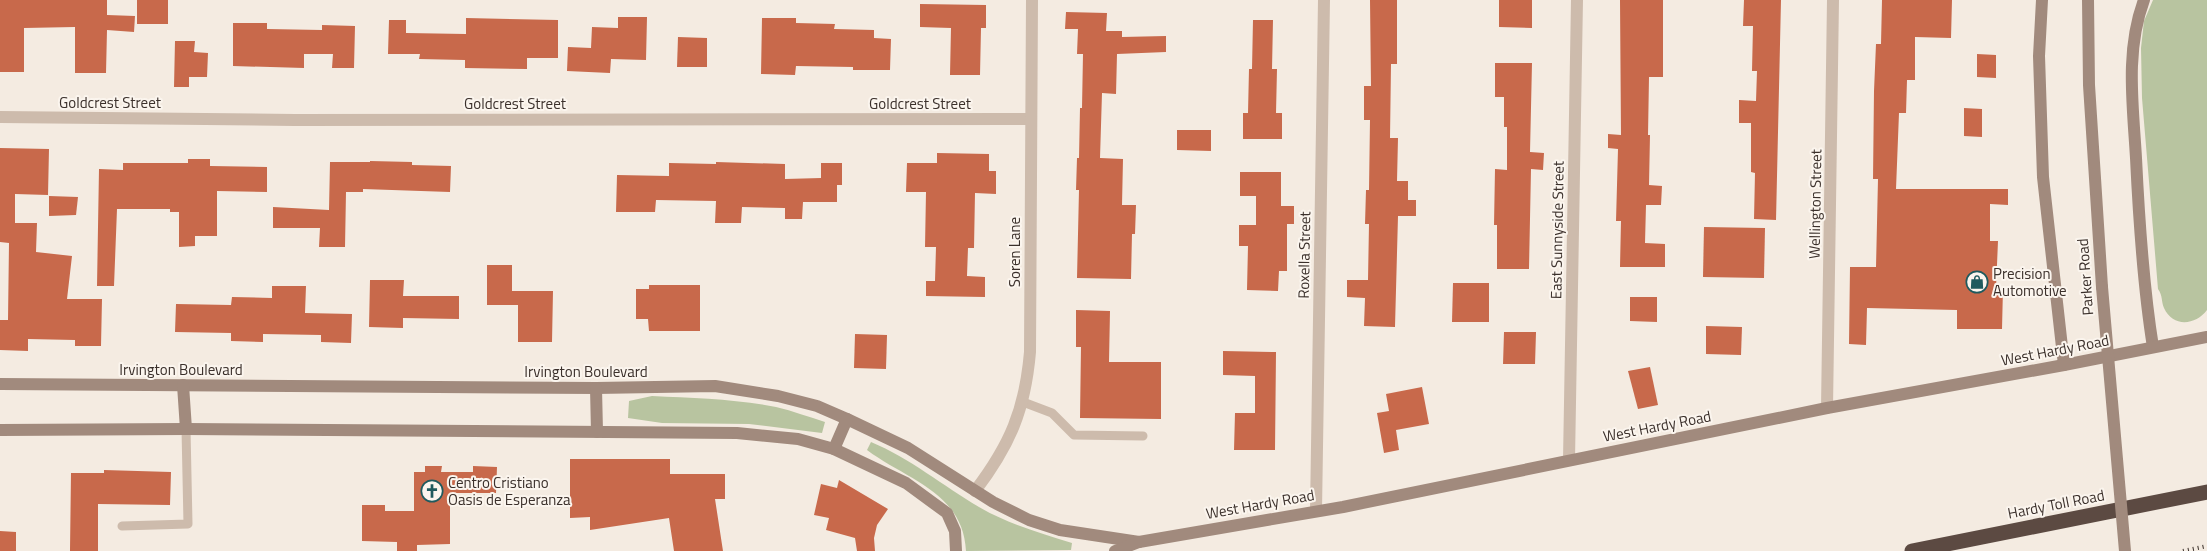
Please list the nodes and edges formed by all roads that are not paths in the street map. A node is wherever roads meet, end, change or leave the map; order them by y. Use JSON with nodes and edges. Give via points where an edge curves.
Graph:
{"nodes":[{"id":1,"x":1032,"y":0,"type":"edge"},
{"id":2,"x":1324,"y":0,"type":"edge"},
{"id":3,"x":1577,"y":0,"type":"edge"},
{"id":4,"x":1833,"y":0,"type":"edge"},
{"id":5,"x":2042,"y":0,"type":"edge"},
{"id":6,"x":2088,"y":0,"type":"edge"},
{"id":7,"x":2144,"y":0,"type":"edge"},
{"id":8,"x":0,"y":118,"type":"edge"},
{"id":9,"x":1030,"y":119,"type":"junction"},
{"id":10,"x":2207,"y":337,"type":"edge"},
{"id":11,"x":2153,"y":347,"type":"junction"},
{"id":12,"x":2064,"y":365,"type":"junction"},
{"id":13,"x":0,"y":384,"type":"edge"},
{"id":14,"x":184,"y":385,"type":"junction"},
{"id":15,"x":596,"y":388,"type":"junction"},
{"id":16,"x":1023,"y":402,"type":"junction"},
{"id":17,"x":1827,"y":408,"type":"junction"},
{"id":18,"x":847,"y":419,"type":"junction"},
{"id":19,"x":186,"y":429,"type":"junction"},
{"id":20,"x":0,"y":430,"type":"edge"},
{"id":21,"x":597,"y":432,"type":"junction"},
{"id":22,"x":1143,"y":436,"type":"dead end"},
{"id":23,"x":834,"y":449,"type":"junction"},
{"id":24,"x":1569,"y":460,"type":"junction"},
{"id":25,"x":975,"y":491,"type":"junction"},
{"id":26,"x":2207,"y":492,"type":"edge"},
{"id":27,"x":1316,"y":511,"type":"junction"},
{"id":28,"x":122,"y":526,"type":"dead end"},
{"id":29,"x":1139,"y":542,"type":"junction"},
{"id":30,"x":956,"y":551,"type":"edge"},
{"id":31,"x":1115,"y":551,"type":"edge"},
{"id":32,"x":1912,"y":551,"type":"edge"},
{"id":33,"x":2125,"y":551,"type":"edge"}],
"edges":[{"from":1,"to":9,"type":"street","name":"Soren Lane"},
{"from":2,"to":27,"type":"street","name":"Roxella Street"},
{"from":3,"to":24,"type":"street","name":"East Sunnyside Street"},
{"from":4,"to":17,"type":"street","name":"Wellington Street"},
{"from":5,"to":12,"type":"main road","via":[[2039,56],[2043,177]]},
{"from":6,"to":33,"type":"main road","name":"Parker Road","bridge":true,"via":[[2089,85],[2102,287]]},
{"from":7,"to":11,"type":"main road","via":[[2136,22],[2132,82],[2139,218]]},
{"from":8,"to":9,"type":"street","name":"Goldcrest Street"},
{"from":9,"to":16,"type":"street","name":"Soren Lane","via":[[1030,352]]},
{"from":10,"to":11,"type":"main road","name":"West Hardy Road"},
{"from":11,"to":12,"type":"main road","name":"West Hardy Road"},
{"from":12,"to":17,"type":"main road","name":"West Hardy Road"},
{"from":13,"to":14,"type":"main road","name":"Irvington Boulevard"},
{"from":14,"to":15,"type":"main road","name":"Irvington Boulevard"},
{"from":14,"to":19,"type":"main road"},
{"from":15,"to":18,"type":"main road","name":"Irvington Boulevard","via":[[715,386],[778,396],[817,406]]},
{"from":15,"to":21,"type":"main road"},
{"from":16,"to":22,"type":"lane","via":[[1052,413],[1074,435]]},
{"from":16,"to":25,"type":"street","name":"Soren Lane","via":[[1002,452]]},
{"from":17,"to":24,"type":"main road","name":"West Hardy Road"},
{"from":18,"to":23,"type":"main road"},
{"from":18,"to":25,"type":"main road","name":"Irvington Boulevard","via":[[908,448]]},
{"from":19,"to":20,"type":"main road"},
{"from":19,"to":21,"type":"main road"},
{"from":19,"to":28,"type":"lane","via":[[188,524]]},
{"from":21,"to":23,"type":"main road","via":[[737,433],[798,438]]},
{"from":23,"to":30,"type":"main road","via":[[906,483],[941,508],[955,531]]},
{"from":24,"to":27,"type":"main road","name":"West Hardy Road"},
{"from":25,"to":29,"type":"main road","name":"Irvington Boulevard","via":[[1029,520],[1060,530]]},
{"from":26,"to":32,"type":"highway","name":"Hardy Toll Road"},
{"from":27,"to":29,"type":"main road","name":"West Hardy Road"},
{"from":29,"to":31,"type":"main road","name":"West Hardy Road"}]}
